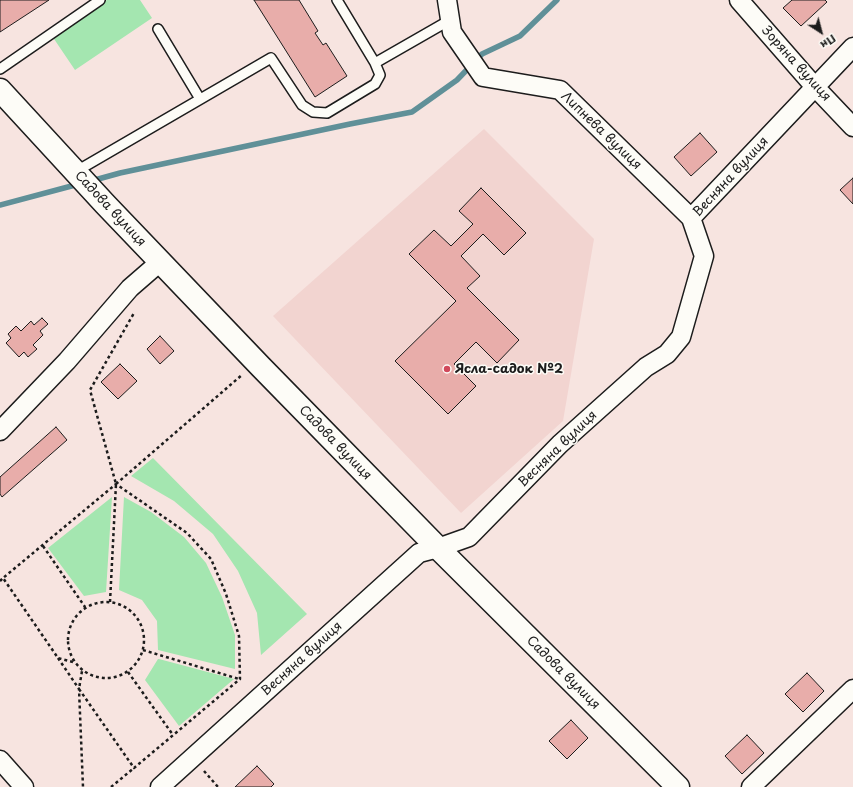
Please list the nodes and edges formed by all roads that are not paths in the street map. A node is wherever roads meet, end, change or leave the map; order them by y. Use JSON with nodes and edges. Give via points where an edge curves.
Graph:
{"nodes":[{"id":1,"x":100,"y":0,"type":"edge"},
{"id":2,"x":337,"y":0,"type":"edge"},
{"id":3,"x":447,"y":0,"type":"edge"},
{"id":4,"x":739,"y":0,"type":"edge"},
{"id":5,"x":451,"y":26,"type":"junction"},
{"id":6,"x":158,"y":28,"type":"dead end"},
{"id":7,"x":853,"y":47,"type":"edge"},
{"id":8,"x":375,"y":63,"type":"junction"},
{"id":9,"x":0,"y":69,"type":"edge"},
{"id":10,"x":815,"y":87,"type":"junction"},
{"id":11,"x":0,"y":90,"type":"edge"},
{"id":12,"x":200,"y":99,"type":"junction"},
{"id":13,"x":853,"y":127,"type":"edge"},
{"id":14,"x":77,"y":174,"type":"junction"},
{"id":15,"x":691,"y":218,"type":"junction"},
{"id":16,"x":160,"y":262,"type":"junction"},
{"id":17,"x":0,"y":430,"type":"edge"},
{"id":18,"x":438,"y":548,"type":"junction"},
{"id":19,"x":853,"y":689,"type":"edge"},
{"id":20,"x":0,"y":760,"type":"edge"},
{"id":21,"x":24,"y":787,"type":"edge"},
{"id":22,"x":160,"y":787,"type":"edge"},
{"id":23,"x":678,"y":787,"type":"edge"},
{"id":24,"x":751,"y":787,"type":"edge"}],
"edges":[{"from":1,"to":9,"type":"lane"},
{"from":2,"to":8,"type":"lane"},
{"from":3,"to":5,"type":"street","name":"Липнева вулиця"},
{"from":4,"to":10,"type":"street","name":"Зоряна вулиця"},
{"from":5,"to":8,"type":"lane"},
{"from":5,"to":15,"type":"street","name":"Липнева вулиця","via":[[483,77],[560,90]]},
{"from":6,"to":12,"type":"lane"},
{"from":7,"to":10,"type":"street","name":"Весняна вулиця"},
{"from":8,"to":12,"type":"lane","via":[[380,75],[375,84],[327,113],[313,112],[302,105],[271,58]]},
{"from":10,"to":13,"type":"street","name":"Зоряна вулиця"},
{"from":10,"to":15,"type":"street","name":"Весняна вулиця"},
{"from":11,"to":14,"type":"street","name":"Садова вулиця"},
{"from":12,"to":14,"type":"lane"},
{"from":14,"to":16,"type":"street","name":"Садова вулиця"},
{"from":15,"to":18,"type":"street","name":"Весняна вулиця","via":[[704,256],[681,337],[667,354],[646,367],[560,444],[469,537]]},
{"from":16,"to":17,"type":"street","via":[[130,288],[67,361]]},
{"from":16,"to":18,"type":"street","name":"Садова вулиця"},
{"from":18,"to":22,"type":"street","name":"Весняна вулиця","via":[[419,553]]},
{"from":18,"to":23,"type":"street","name":"Садова вулиця"},
{"from":19,"to":24,"type":"street"},
{"from":20,"to":21,"type":"street"}]}
